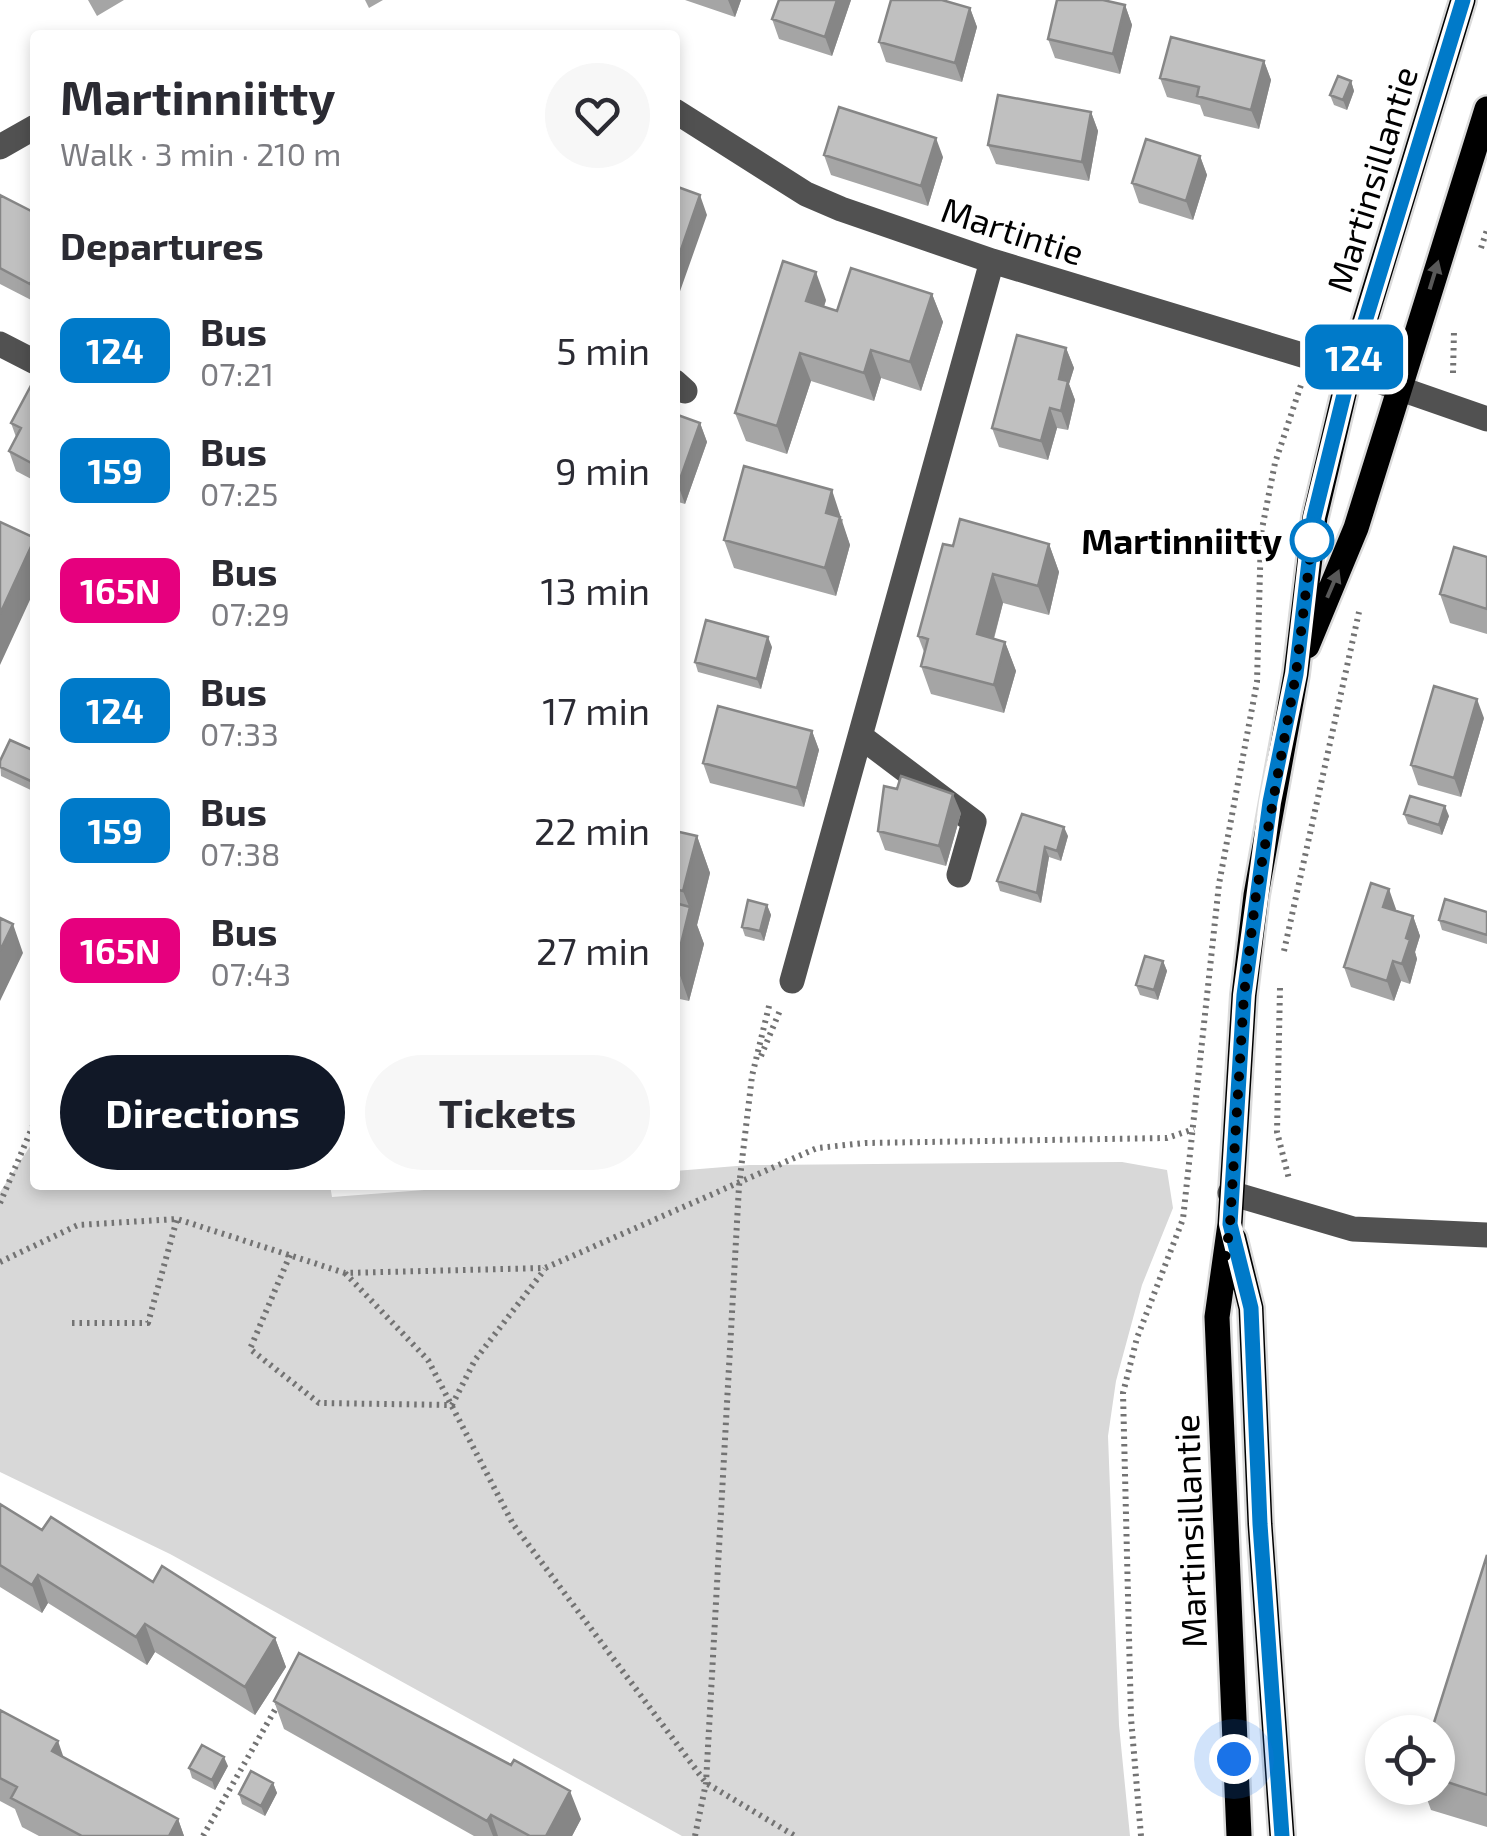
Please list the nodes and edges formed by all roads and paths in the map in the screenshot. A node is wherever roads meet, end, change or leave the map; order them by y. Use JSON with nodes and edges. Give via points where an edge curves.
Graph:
{"nodes":[{"id":1,"x":1463,"y":0,"type":"edge"},
{"id":2,"x":1487,"y":109,"type":"edge"},
{"id":3,"x":680,"y":114,"type":"edge"},
{"id":4,"x":30,"y":129,"type":"edge"},
{"id":5,"x":0,"y":147,"type":"edge"},
{"id":6,"x":1487,"y":230,"type":"edge"},
{"id":7,"x":1476,"y":259,"type":"dead end"},
{"id":8,"x":992,"y":262,"type":"junction"},
{"id":9,"x":1454,"y":320,"type":"dead end"},
{"id":10,"x":0,"y":344,"type":"edge"},
{"id":11,"x":30,"y":359,"type":"edge"},
{"id":12,"x":1349,"y":374,"type":"junction"},
{"id":13,"x":1400,"y":391,"type":"junction"},
{"id":14,"x":1444,"y":406,"type":"junction"},
{"id":15,"x":1487,"y":419,"type":"edge"},
{"id":16,"x":1361,"y":605,"type":"dead end"},
{"id":17,"x":1296,"y":674,"type":"junction"},
{"id":18,"x":860,"y":736,"type":"junction"},
{"id":19,"x":959,"y":875,"type":"dead end"},
{"id":20,"x":1282,"y":958,"type":"dead end"},
{"id":21,"x":1281,"y":975,"type":"dead end"},
{"id":22,"x":792,"y":980,"type":"joint"},
{"id":23,"x":1195,"y":1129,"type":"dead end"},
{"id":24,"x":30,"y":1132,"type":"edge"},
{"id":25,"x":739,"y":1186,"type":"junction"},
{"id":26,"x":1230,"y":1193,"type":"junction"},
{"id":27,"x":0,"y":1203,"type":"edge"},
{"id":28,"x":1293,"y":1215,"type":"junction"},
{"id":29,"x":178,"y":1219,"type":"junction"},
{"id":30,"x":1230,"y":1224,"type":"junction"},
{"id":31,"x":1487,"y":1236,"type":"edge"},
{"id":32,"x":290,"y":1255,"type":"junction"},
{"id":33,"x":0,"y":1262,"type":"edge"},
{"id":34,"x":545,"y":1268,"type":"junction"},
{"id":35,"x":345,"y":1272,"type":"junction"},
{"id":36,"x":72,"y":1323,"type":"dead end"},
{"id":37,"x":452,"y":1406,"type":"junction"},
{"id":38,"x":288,"y":1686,"type":"edge"},
{"id":39,"x":706,"y":1783,"type":"junction"},
{"id":40,"x":203,"y":1836,"type":"edge"},
{"id":41,"x":695,"y":1836,"type":"edge"},
{"id":42,"x":795,"y":1836,"type":"edge"},
{"id":43,"x":1239,"y":1836,"type":"edge"},
{"id":44,"x":1282,"y":1836,"type":"edge"}],
"edges":[{"from":1,"to":12,"type":"main road","name":"Martinsillantie"},
{"from":13,"to":2,"type":"main road","name":"Martinsillantie","one_way":true},
{"from":3,"to":8,"type":"street","name":"Martintie","via":[[806,194]]},
{"from":4,"to":5,"type":"street"},
{"from":6,"to":7,"type":"path"},
{"from":8,"to":12,"type":"street","name":"Martintie"},
{"from":8,"to":18,"type":"street"},
{"from":9,"to":14,"type":"path","via":[[1453,382]]},
{"from":10,"to":11,"type":"street"},
{"from":12,"to":13,"type":"street","name":"Martintie"},
{"from":12,"to":17,"type":"main road","name":"Martinsillantie","via":[[1314,517]]},
{"from":13,"to":14,"type":"street","name":"Martintie"},
{"from":17,"to":13,"type":"main road","name":"Martinsillantie","one_way":true,"via":[[1356,528]]},
{"from":14,"to":15,"type":"street","name":"Martintie"},
{"from":16,"to":20,"type":"path"},
{"from":17,"to":26,"type":"main road","name":"Martinsillantie","via":[[1256,895]]},
{"from":18,"to":19,"type":"street","via":[[974,822]]},
{"from":18,"to":22,"type":"street"},
{"from":21,"to":28,"type":"path","via":[[1278,1132]]},
{"from":22,"to":25,"type":"path","via":[[752,1076]]},
{"from":23,"to":25,"type":"path","via":[[1166,1138],[817,1148]]},
{"from":24,"to":27,"type":"path"},
{"from":25,"to":34,"type":"path"},
{"from":25,"to":39,"type":"path"},
{"from":26,"to":28,"type":"street"},
{"from":26,"to":30,"type":"main road","name":"Martinsillantie"},
{"from":28,"to":31,"type":"street","via":[[1353,1230]]},
{"from":29,"to":32,"type":"path"},
{"from":29,"to":33,"type":"path","via":[[78,1224]]},
{"from":29,"to":36,"type":"path","via":[[148,1323]]},
{"from":30,"to":43,"type":"main road","name":"Martinsillantie","via":[[1217,1317]]},
{"from":30,"to":44,"type":"main road","name":"Martinsillantie","via":[[1251,1308]]},
{"from":32,"to":35,"type":"path"},
{"from":32,"to":37,"type":"path","via":[[250,1348],[319,1403]]},
{"from":34,"to":35,"type":"path"},
{"from":34,"to":37,"type":"path","via":[[476,1360]]},
{"from":35,"to":37,"type":"path","via":[[428,1360]]},
{"from":37,"to":39,"type":"path","via":[[513,1524]]},
{"from":38,"to":40,"type":"path"},
{"from":39,"to":41,"type":"path"},
{"from":39,"to":42,"type":"path"}]}
